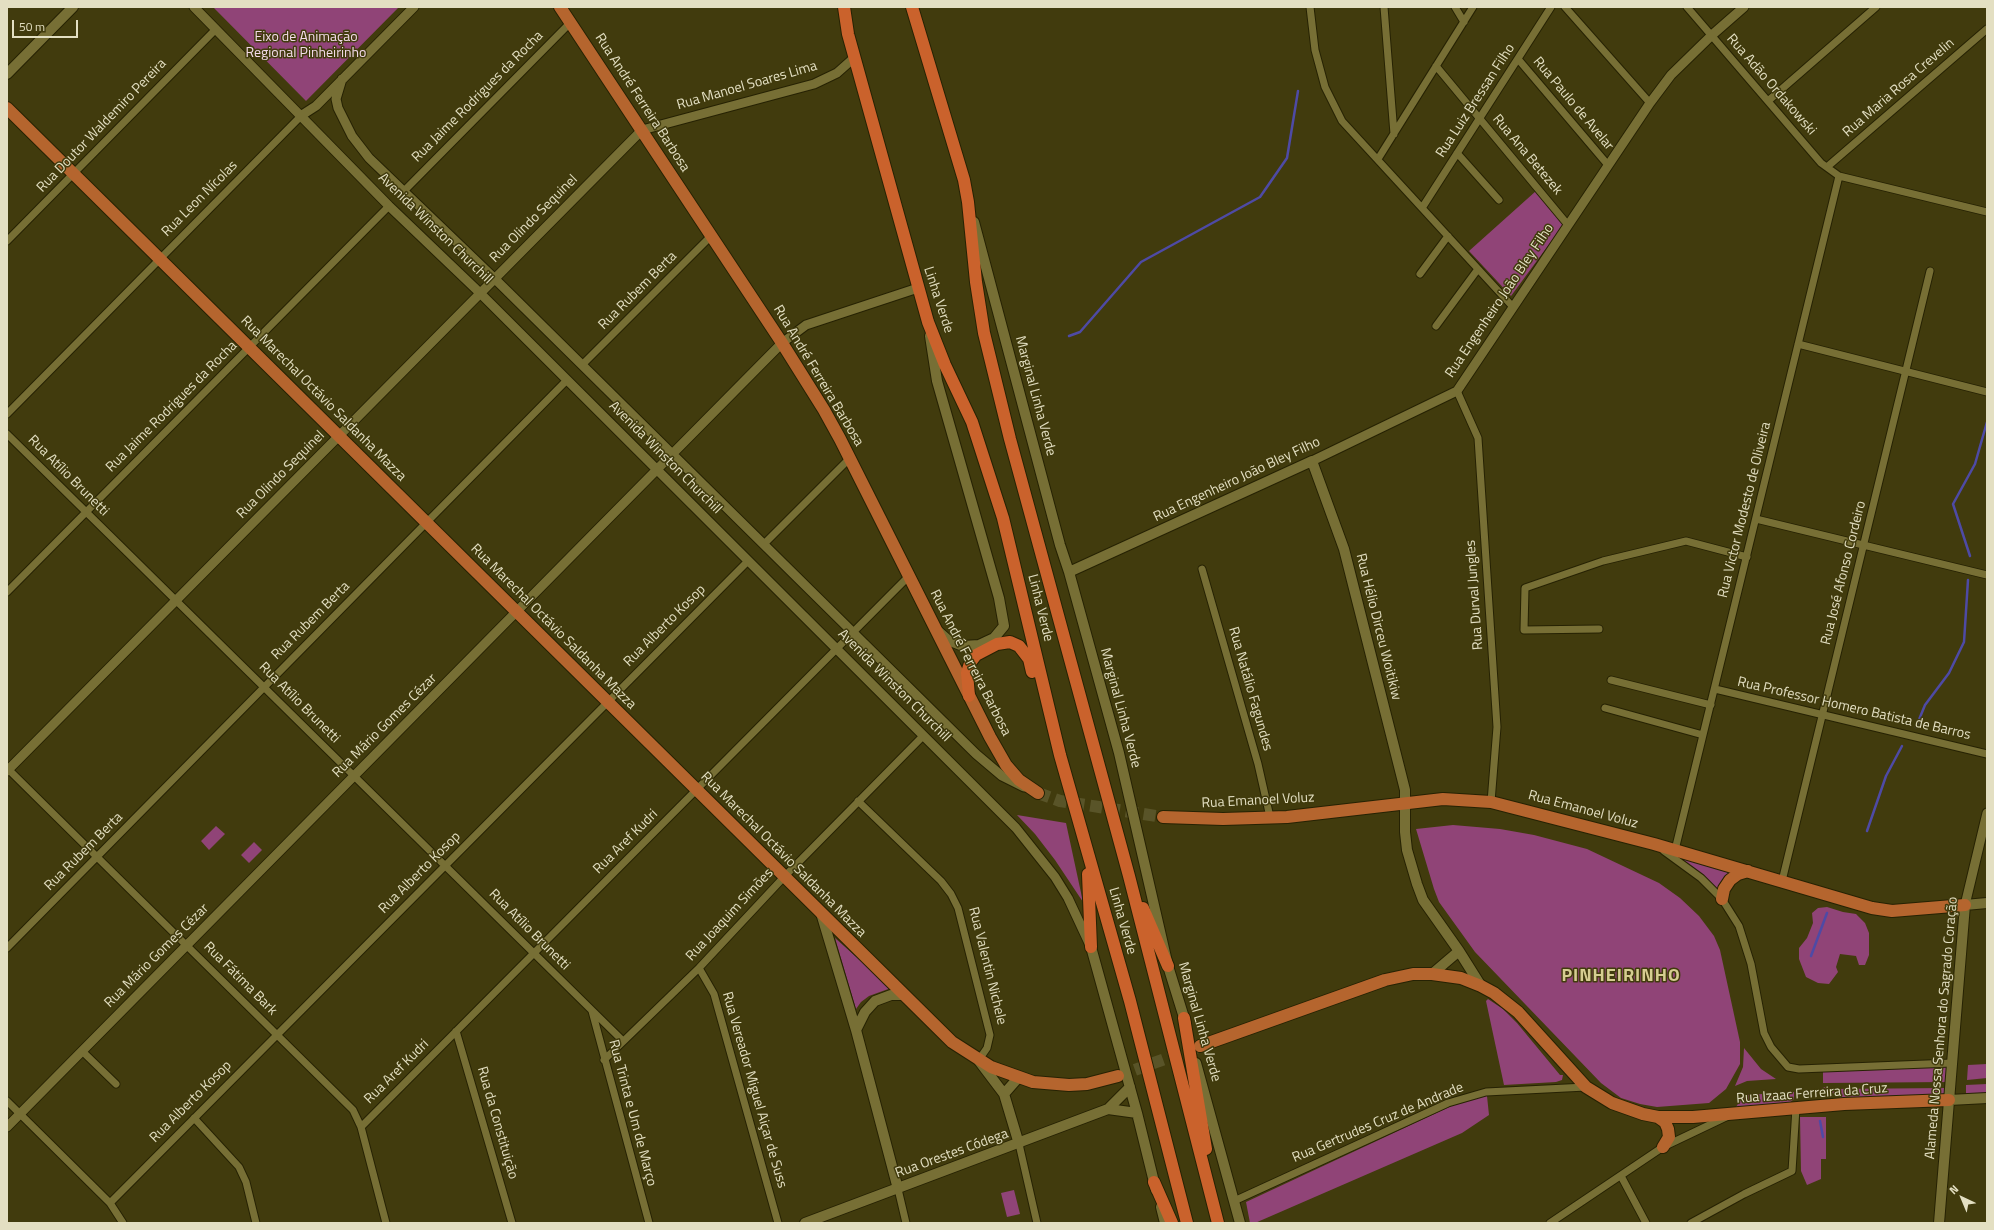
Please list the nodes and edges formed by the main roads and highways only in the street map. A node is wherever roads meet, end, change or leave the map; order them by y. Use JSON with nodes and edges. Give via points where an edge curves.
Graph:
{"nodes":[{"id":1,"x":73,"y":7,"type":"edge"},
{"id":2,"x":560,"y":7,"type":"edge"},
{"id":3,"x":844,"y":7,"type":"edge"},
{"id":4,"x":912,"y":7,"type":"edge"},
{"id":5,"x":7,"y":74,"type":"edge"},
{"id":6,"x":7,"y":108,"type":"edge"},
{"id":7,"x":968,"y":202,"type":"junction"},
{"id":8,"x":928,"y":322,"type":"junction"},
{"id":9,"x":1312,"y":461,"type":"joint"},
{"id":10,"x":1069,"y":572,"type":"junction"},
{"id":11,"x":936,"y":630,"type":"junction"},
{"id":12,"x":969,"y":696,"type":"junction"},
{"id":13,"x":1060,"y":755,"type":"junction"},
{"id":14,"x":1038,"y":793,"type":"tunnel mouth"},
{"id":15,"x":1406,"y":803,"type":"junction"},
{"id":16,"x":1163,"y":817,"type":"tunnel mouth"},
{"id":17,"x":1087,"y":854,"type":"junction"},
{"id":18,"x":1748,"y":871,"type":"junction"},
{"id":19,"x":1129,"y":876,"type":"junction"},
{"id":20,"x":1722,"y":899,"type":"road end"},
{"id":21,"x":1987,"y":903,"type":"edge"},
{"id":22,"x":1965,"y":906,"type":"junction"},
{"id":23,"x":821,"y":913,"type":"junction"},
{"id":24,"x":1091,"y":947,"type":"joint"},
{"id":25,"x":1459,"y":951,"type":"junction"},
{"id":26,"x":1168,"y":966,"type":"junction"},
{"id":27,"x":1432,"y":974,"type":"junction"},
{"id":28,"x":1481,"y":986,"type":"junction"},
{"id":29,"x":904,"y":995,"type":"junction"},
{"id":30,"x":1184,"y":1018,"type":"junction"},
{"id":31,"x":856,"y":1030,"type":"junction"},
{"id":32,"x":1200,"y":1046,"type":"tunnel mouth"},
{"id":33,"x":978,"y":1061,"type":"junction"},
{"id":34,"x":1118,"y":1076,"type":"tunnel mouth"},
{"id":35,"x":1018,"y":1078,"type":"junction"},
{"id":36,"x":1130,"y":1087,"type":"junction"},
{"id":37,"x":1004,"y":1094,"type":"junction"},
{"id":38,"x":1987,"y":1098,"type":"edge"},
{"id":39,"x":1949,"y":1100,"type":"junction"},
{"id":40,"x":1108,"y":1109,"type":"junction"},
{"id":41,"x":1137,"y":1113,"type":"junction"},
{"id":42,"x":1658,"y":1116,"type":"junction"},
{"id":43,"x":1019,"y":1144,"type":"junction"},
{"id":44,"x":1663,"y":1147,"type":"road end"},
{"id":45,"x":1154,"y":1182,"type":"junction"},
{"id":46,"x":898,"y":1189,"type":"junction"},
{"id":47,"x":805,"y":1223,"type":"edge"},
{"id":48,"x":1165,"y":1223,"type":"edge"},
{"id":49,"x":1172,"y":1223,"type":"edge"},
{"id":50,"x":1187,"y":1223,"type":"edge"},
{"id":51,"x":1219,"y":1223,"type":"edge"},
{"id":52,"x":1240,"y":1223,"type":"edge"},
{"id":53,"x":1939,"y":1223,"type":"edge"}],
"edges":[{"from":1,"to":5,"type":"main road"},
{"from":2,"to":11,"type":"main road","name":"Rua André Ferreira Barbosa","via":[[824,410]]},
{"from":3,"to":8,"type":"highway","name":"Linha Verde","via":[[848,34]]},
{"from":4,"to":7,"type":"highway","name":"Linha Verde","via":[[964,180]]},
{"from":6,"to":23,"type":"main road","name":"Rua Marechal Octávio Saldanha Mazza"},
{"from":7,"to":10,"type":"main road","name":"Marginal Linha Verde"},
{"from":7,"to":19,"type":"highway","name":"Linha Verde","via":[[984,333],[1010,439]]},
{"from":8,"to":11,"type":"main road","via":[[938,381],[999,598],[1004,626],[994,638],[979,645],[968,646],[948,640]]},
{"from":8,"to":13,"type":"highway","name":"Linha Verde","via":[[979,441],[1003,518]]},
{"from":9,"to":10,"type":"main road","name":"Rua Engenheiro João Bley Filho"},
{"from":9,"to":15,"type":"main road","name":"Rua Hélio Dirceu Woitikiw","via":[[1344,549],[1405,790]]},
{"from":10,"to":26,"type":"main road","name":"Marginal Linha Verde","via":[[1119,753]]},
{"from":11,"to":12,"type":"main road","name":"Rua André Ferreira Barbosa"},
{"from":12,"to":13,"type":"highway","via":[[967,673],[976,655],[997,644],[1010,642],[1019,646],[1028,659],[1052,743]]},
{"from":12,"to":14,"type":"main road","name":"Rua André Ferreira Barbosa","via":[[1006,765],[1019,780]]},
{"from":13,"to":17,"type":"highway","name":"Linha Verde"},
{"from":15,"to":16,"type":"main road","name":"Rua Emanoel Voluz","via":[[1270,817]]},
{"from":15,"to":18,"type":"main road","name":"Rua Emanoel Voluz","via":[[1443,799],[1491,802]]},
{"from":15,"to":25,"type":"main road","name":"Rua Hélio Dirceu Woitikiw","via":[[1406,844],[1417,884],[1423,900]]},
{"from":17,"to":24,"type":"highway"},
{"from":17,"to":50,"type":"highway","name":"Linha Verde","via":[[1130,1001]]},
{"from":18,"to":20,"type":"main road","via":[[1730,880],[1724,889]]},
{"from":18,"to":22,"type":"main road","name":"Rua Emanoel Voluz","via":[[1872,908],[1892,911]]},
{"from":19,"to":26,"type":"highway"},
{"from":19,"to":51,"type":"highway","name":"Linha Verde"},
{"from":21,"to":22,"type":"main road","name":"Rua Emanoel Voluz"},
{"from":22,"to":39,"type":"main road","name":"Alameda Nossa Senhora do Sagrado Coração"},
{"from":23,"to":29,"type":"main road","name":"Rua Marechal Octávio Saldanha Mazza"},
{"from":23,"to":31,"type":"main road"},
{"from":24,"to":36,"type":"main road"},
{"from":25,"to":27,"type":"main road"},
{"from":25,"to":28,"type":"main road","name":"Rua Hélio Dirceu Woitikiw"},
{"from":26,"to":30,"type":"main road","name":"Marginal Linha Verde"},
{"from":27,"to":28,"type":"main road","via":[[1461,978]]},
{"from":27,"to":32,"type":"main road","via":[[1413,974],[1385,980]]},
{"from":28,"to":42,"type":"main road","via":[[1518,1012],[1586,1087],[1626,1110]]},
{"from":29,"to":31,"type":"main road","via":[[891,995],[875,1002],[865,1012]]},
{"from":29,"to":33,"type":"main road","name":"Rua Marechal Octávio Saldanha Mazza","via":[[952,1042]]},
{"from":30,"to":51,"type":"highway"},
{"from":30,"to":52,"type":"main road","name":"Marginal Linha Verde"},
{"from":31,"to":46,"type":"main road"},
{"from":33,"to":35,"type":"main road","name":"Rua Marechal Octávio Saldanha Mazza"},
{"from":33,"to":37,"type":"main road"},
{"from":34,"to":35,"type":"main road","name":"Rua Marechal Octávio Saldanha Mazza","via":[[1087,1084],[1070,1085]]},
{"from":35,"to":37,"type":"main road"},
{"from":36,"to":40,"type":"main road","name":"Rua Orestes Códega"},
{"from":36,"to":41,"type":"main road"},
{"from":37,"to":43,"type":"main road"},
{"from":38,"to":39,"type":"main road","name":"Rua Izaac Ferreira da Cruz"},
{"from":39,"to":42,"type":"main road","name":"Rua Izaac Ferreira da Cruz"},
{"from":39,"to":53,"type":"main road","name":"Alameda Nossa Senhora do Sagrado Coração"},
{"from":40,"to":41,"type":"main road","name":"Rua Orestes Códega"},
{"from":40,"to":43,"type":"main road","name":"Rua Orestes Códega"},
{"from":41,"to":45,"type":"main road"},
{"from":42,"to":44,"type":"main road","via":[[1668,1129],[1669,1137]]},
{"from":43,"to":46,"type":"main road","name":"Rua Orestes Códega"},
{"from":45,"to":48,"type":"main road"},
{"from":45,"to":49,"type":"highway"},
{"from":46,"to":47,"type":"main road","name":"Rua Orestes Códega"}]}
